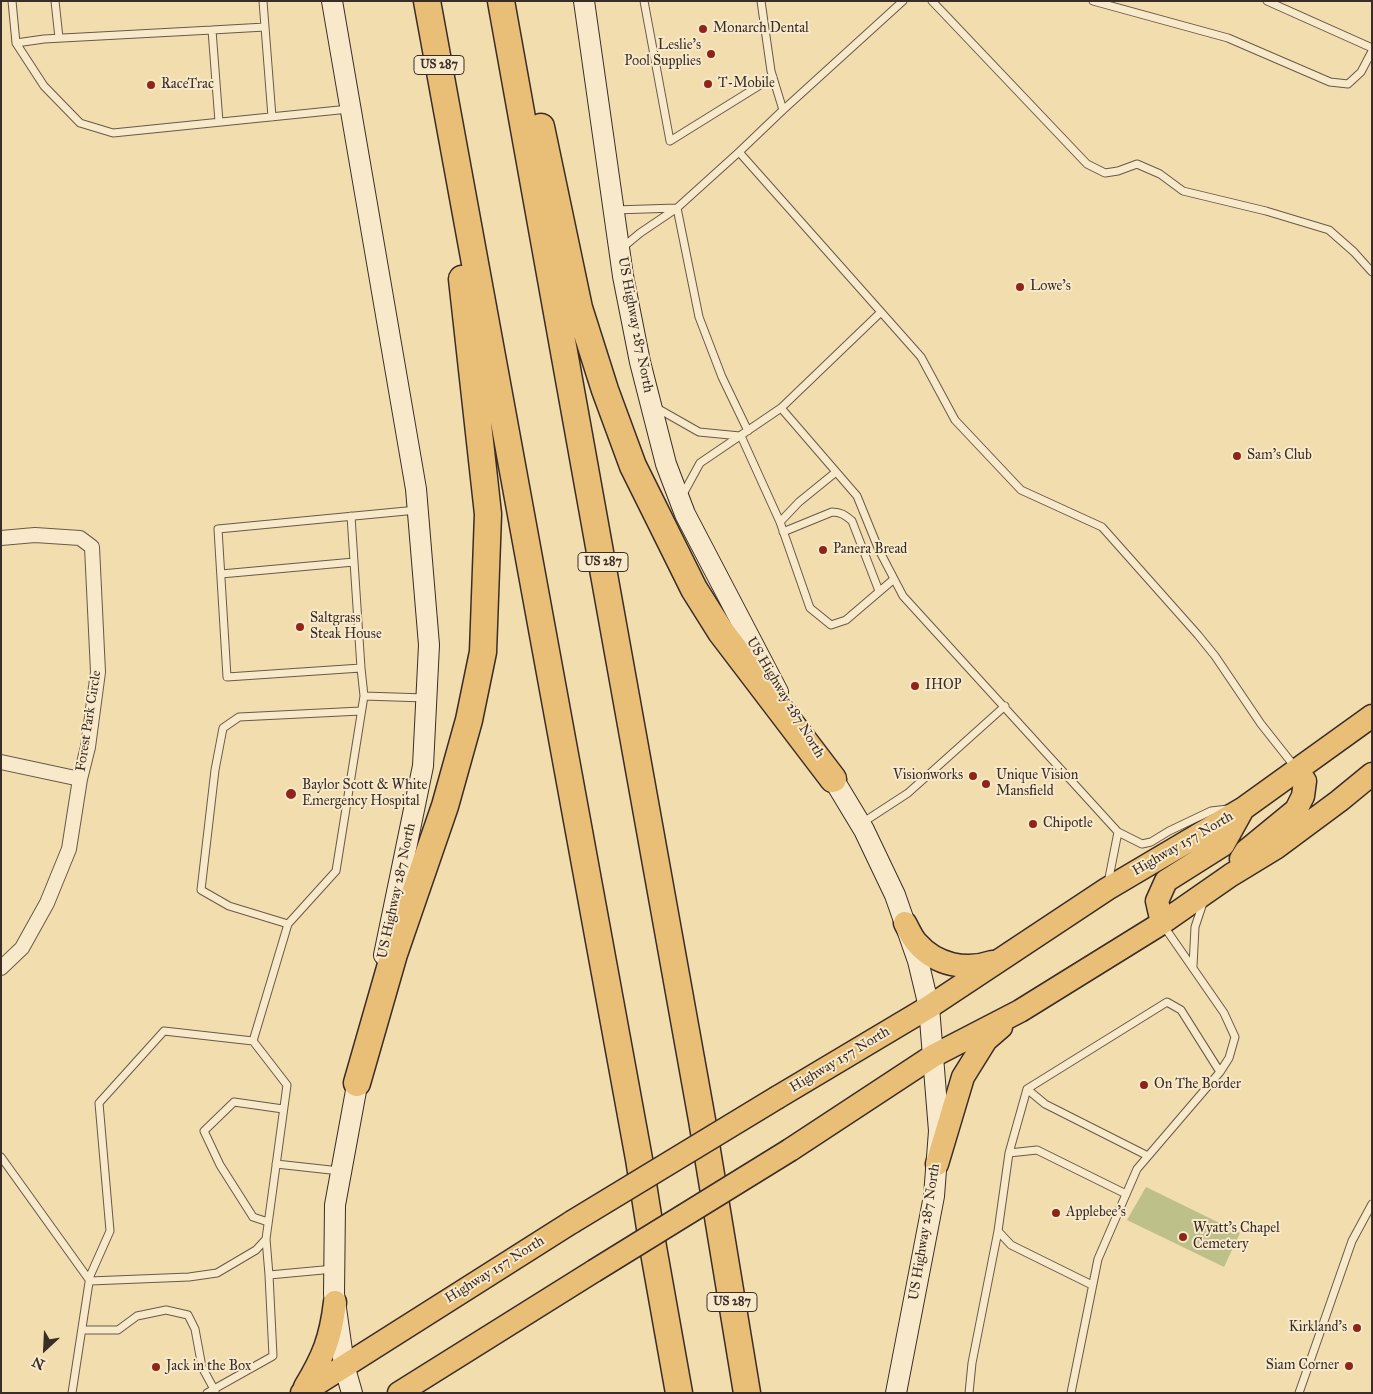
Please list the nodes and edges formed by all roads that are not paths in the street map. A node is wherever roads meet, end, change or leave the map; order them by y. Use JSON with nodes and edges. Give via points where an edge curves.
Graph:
{"nodes":[{"id":1,"x":12,"y":1,"type":"edge"},
{"id":2,"x":55,"y":1,"type":"edge"},
{"id":3,"x":263,"y":1,"type":"edge"},
{"id":4,"x":332,"y":1,"type":"edge"},
{"id":5,"x":427,"y":1,"type":"edge"},
{"id":6,"x":584,"y":1,"type":"edge"},
{"id":7,"x":644,"y":1,"type":"edge"},
{"id":8,"x":761,"y":1,"type":"edge"},
{"id":9,"x":903,"y":1,"type":"edge"},
{"id":10,"x":932,"y":1,"type":"edge"},
{"id":11,"x":1093,"y":1,"type":"edge"},
{"id":12,"x":1267,"y":1,"type":"edge"},
{"id":13,"x":501,"y":3,"type":"edge"},
{"id":14,"x":265,"y":27,"type":"junction"},
{"id":15,"x":212,"y":30,"type":"junction"},
{"id":16,"x":59,"y":38,"type":"junction"},
{"id":17,"x":16,"y":43,"type":"junction"},
{"id":18,"x":1372,"y":50,"type":"edge"},
{"id":19,"x":773,"y":77,"type":"junction"},
{"id":20,"x":351,"y":108,"type":"junction"},
{"id":21,"x":783,"y":110,"type":"junction"},
{"id":22,"x":272,"y":117,"type":"junction"},
{"id":23,"x":219,"y":122,"type":"junction"},
{"id":24,"x":451,"y":129,"type":"junction"},
{"id":25,"x":739,"y":152,"type":"junction"},
{"id":26,"x":677,"y":208,"type":"junction"},
{"id":27,"x":614,"y":210,"type":"junction"},
{"id":28,"x":620,"y":250,"type":"junction"},
{"id":29,"x":1372,"y":272,"type":"edge"},
{"id":30,"x":881,"y":312,"type":"junction"},
{"id":31,"x":651,"y":405,"type":"junction"},
{"id":32,"x":781,"y":408,"type":"junction"},
{"id":33,"x":748,"y":431,"type":"junction"},
{"id":34,"x":741,"y":436,"type":"junction"},
{"id":35,"x":836,"y":472,"type":"junction"},
{"id":36,"x":680,"y":500,"type":"junction"},
{"id":37,"x":418,"y":510,"type":"junction"},
{"id":38,"x":351,"y":516,"type":"junction"},
{"id":39,"x":780,"y":522,"type":"junction"},
{"id":40,"x":783,"y":532,"type":"junction"},
{"id":41,"x":1,"y":538,"type":"edge"},
{"id":42,"x":354,"y":562,"type":"junction"},
{"id":43,"x":221,"y":574,"type":"junction"},
{"id":44,"x":894,"y":579,"type":"junction"},
{"id":45,"x":879,"y":592,"type":"junction"},
{"id":46,"x":361,"y":668,"type":"junction"},
{"id":47,"x":364,"y":696,"type":"junction"},
{"id":48,"x":426,"y":698,"type":"junction"},
{"id":49,"x":1005,"y":706,"type":"junction"},
{"id":50,"x":361,"y":711,"type":"junction"},
{"id":51,"x":1372,"y":716,"type":"edge"},
{"id":52,"x":1,"y":762,"type":"edge"},
{"id":53,"x":1297,"y":770,"type":"junction"},
{"id":54,"x":1372,"y":774,"type":"edge"},
{"id":55,"x":80,"y":779,"type":"junction"},
{"id":56,"x":833,"y":779,"type":"junction"},
{"id":57,"x":1244,"y":808,"type":"junction"},
{"id":58,"x":860,"y":824,"type":"junction"},
{"id":59,"x":1118,"y":832,"type":"junction"},
{"id":60,"x":1231,"y":875,"type":"junction"},
{"id":61,"x":1212,"y":888,"type":"junction"},
{"id":62,"x":1106,"y":889,"type":"junction"},
{"id":63,"x":905,"y":923,"type":"junction"},
{"id":64,"x":1162,"y":923,"type":"junction"},
{"id":65,"x":288,"y":924,"type":"junction"},
{"id":66,"x":1002,"y":959,"type":"junction"},
{"id":67,"x":1192,"y":966,"type":"junction"},
{"id":68,"x":1,"y":968,"type":"edge"},
{"id":69,"x":929,"y":1007,"type":"junction"},
{"id":70,"x":1020,"y":1011,"type":"junction"},
{"id":71,"x":253,"y":1041,"type":"junction"},
{"id":72,"x":933,"y":1056,"type":"junction"},
{"id":73,"x":1220,"y":1072,"type":"junction"},
{"id":74,"x":357,"y":1083,"type":"junction"},
{"id":75,"x":1027,"y":1089,"type":"junction"},
{"id":76,"x":284,"y":1109,"type":"junction"},
{"id":77,"x":1009,"y":1153,"type":"junction"},
{"id":78,"x":1148,"y":1156,"type":"junction"},
{"id":79,"x":1,"y":1157,"type":"edge"},
{"id":80,"x":276,"y":1164,"type":"junction"},
{"id":81,"x":937,"y":1164,"type":"junction"},
{"id":82,"x":340,"y":1171,"type":"junction"},
{"id":83,"x":1126,"y":1194,"type":"junction"},
{"id":84,"x":1372,"y":1204,"type":"edge"},
{"id":85,"x":268,"y":1222,"type":"junction"},
{"id":86,"x":998,"y":1231,"type":"junction"},
{"id":87,"x":266,"y":1239,"type":"junction"},
{"id":88,"x":335,"y":1268,"type":"junction"},
{"id":89,"x":269,"y":1275,"type":"junction"},
{"id":90,"x":90,"y":1281,"type":"junction"},
{"id":91,"x":1092,"y":1285,"type":"junction"},
{"id":92,"x":335,"y":1302,"type":"junction"},
{"id":93,"x":82,"y":1330,"type":"junction"},
{"id":94,"x":344,"y":1365,"type":"junction"},
{"id":95,"x":212,"y":1391,"type":"edge"},
{"id":96,"x":72,"y":1393,"type":"edge"},
{"id":97,"x":302,"y":1393,"type":"edge"},
{"id":98,"x":352,"y":1393,"type":"edge"},
{"id":99,"x":399,"y":1393,"type":"edge"},
{"id":100,"x":679,"y":1393,"type":"edge"},
{"id":101,"x":747,"y":1393,"type":"edge"},
{"id":102,"x":896,"y":1393,"type":"edge"},
{"id":103,"x":969,"y":1393,"type":"edge"},
{"id":104,"x":1070,"y":1393,"type":"edge"},
{"id":105,"x":1299,"y":1393,"type":"edge"}],
"edges":[{"from":1,"to":17,"type":"lane"},
{"from":2,"to":16,"type":"lane"},
{"from":3,"to":14,"type":"lane"},
{"from":4,"to":20,"type":"main road","name":"US Highway 287 North"},
{"from":5,"to":24,"type":"highway","number":"US 287"},
{"from":6,"to":27,"type":"main road","name":"US Highway 287 North"},
{"from":7,"to":19,"type":"lane","via":[[670,141]]},
{"from":8,"to":19,"type":"lane"},
{"from":9,"to":21,"type":"lane"},
{"from":10,"to":29,"type":"lane","via":[[1087,164],[1105,173],[1137,164],[1160,174],[1183,191],[1329,230]]},
{"from":11,"to":18,"type":"lane","via":[[1228,38],[1330,82],[1348,84],[1361,72]]},
{"from":12,"to":18,"type":"lane"},
{"from":13,"to":56,"type":"highway","via":[[524,47],[579,308],[634,466],[694,589],[721,632]]},
{"from":13,"to":101,"type":"highway","number":"US 287","via":[[702,1120]]},
{"from":14,"to":15,"type":"lane"},
{"from":14,"to":22,"type":"lane"},
{"from":15,"to":16,"type":"lane"},
{"from":15,"to":23,"type":"lane"},
{"from":16,"to":17,"type":"lane"},
{"from":17,"to":23,"type":"lane","via":[[44,86],[80,123],[113,134]]},
{"from":19,"to":21,"type":"lane"},
{"from":20,"to":22,"type":"lane"},
{"from":20,"to":37,"type":"main road","name":"US Highway 287 North"},
{"from":21,"to":25,"type":"lane"},
{"from":22,"to":23,"type":"lane"},
{"from":24,"to":74,"type":"highway","via":[[454,204],[488,514],[483,652],[469,720],[445,806],[394,954]]},
{"from":24,"to":100,"type":"highway","number":"US 287","via":[[638,1149]]},
{"from":25,"to":26,"type":"lane"},
{"from":25,"to":30,"type":"lane"},
{"from":26,"to":27,"type":"lane"},
{"from":26,"to":28,"type":"lane"},
{"from":26,"to":33,"type":"lane","via":[[699,316],[722,378]]},
{"from":27,"to":28,"type":"main road","name":"US Highway 287 North"},
{"from":28,"to":31,"type":"main road","name":"US Highway 287 North"},
{"from":30,"to":32,"type":"lane"},
{"from":30,"to":53,"type":"lane","via":[[921,356],[955,420],[1021,490],[1102,527],[1215,656]]},
{"from":31,"to":34,"type":"lane","via":[[699,432]]},
{"from":31,"to":36,"type":"main road","name":"US Highway 287 North","via":[[666,464]]},
{"from":32,"to":33,"type":"lane"},
{"from":32,"to":35,"type":"lane"},
{"from":33,"to":34,"type":"lane"},
{"from":34,"to":36,"type":"lane","via":[[700,463]]},
{"from":34,"to":39,"type":"lane"},
{"from":35,"to":39,"type":"lane"},
{"from":35,"to":44,"type":"lane","via":[[858,496]]},
{"from":36,"to":56,"type":"main road","name":"US Highway 287 North","via":[[772,682]]},
{"from":37,"to":38,"type":"lane"},
{"from":37,"to":48,"type":"main road","name":"US Highway 287 North","via":[[430,645]]},
{"from":38,"to":42,"type":"lane"},
{"from":38,"to":43,"type":"lane","via":[[218,530]]},
{"from":39,"to":40,"type":"lane"},
{"from":40,"to":45,"type":"lane","via":[[832,512],[847,516],[852,521]]},
{"from":40,"to":45,"type":"lane","via":[[810,608],[831,625],[846,620]]},
{"from":41,"to":55,"type":"street","name":"Forest Park Circle","via":[[35,535],[80,538],[92,547],[98,672],[88,747]]},
{"from":42,"to":43,"type":"lane"},
{"from":42,"to":46,"type":"lane"},
{"from":43,"to":46,"type":"lane","via":[[227,676]]},
{"from":44,"to":45,"type":"lane"},
{"from":44,"to":49,"type":"lane","via":[[903,596]]},
{"from":46,"to":47,"type":"lane"},
{"from":47,"to":48,"type":"lane"},
{"from":47,"to":50,"type":"lane"},
{"from":48,"to":74,"type":"main road","name":"US Highway 287 North","via":[[423,766]]},
{"from":49,"to":58,"type":"lane","via":[[908,793]]},
{"from":49,"to":59,"type":"lane"},
{"from":50,"to":65,"type":"lane","via":[[336,872]]},
{"from":50,"to":65,"type":"lane","via":[[239,717],[223,728],[200,890],[229,906]]},
{"from":51,"to":53,"type":"main road","name":"Highway 157 North"},
{"from":52,"to":55,"type":"street"},
{"from":53,"to":57,"type":"main road","name":"Highway 157 North"},
{"from":53,"to":60,"type":"main road","via":[[1306,781],[1296,810],[1246,851]]},
{"from":54,"to":60,"type":"main road","via":[[1277,847]]},
{"from":55,"to":68,"type":"street","name":"Forest Park Circle","via":[[69,849],[47,903],[22,948]]},
{"from":56,"to":58,"type":"main road","name":"US Highway 287 North"},
{"from":57,"to":59,"type":"lane","via":[[1211,810],[1142,844]]},
{"from":57,"to":62,"type":"main road","name":"Highway 157 North"},
{"from":57,"to":64,"type":"main road","via":[[1223,845],[1166,881],[1157,901]]},
{"from":58,"to":63,"type":"main road","name":"US Highway 287 North"},
{"from":59,"to":62,"type":"lane"},
{"from":60,"to":61,"type":"main road"},
{"from":61,"to":64,"type":"main road"},
{"from":61,"to":67,"type":"lane","via":[[1195,927]]},
{"from":62,"to":66,"type":"main road","name":"Highway 157 North"},
{"from":63,"to":66,"type":"main road","via":[[917,943],[935,958],[950,964],[980,966]]},
{"from":63,"to":69,"type":"main road","name":"US Highway 287 North"},
{"from":64,"to":67,"type":"lane"},
{"from":64,"to":70,"type":"main road"},
{"from":65,"to":71,"type":"lane"},
{"from":66,"to":69,"type":"main road","name":"Highway 157 North"},
{"from":67,"to":73,"type":"lane","via":[[1224,1013],[1235,1037],[1229,1058]]},
{"from":69,"to":72,"type":"main road","name":"US Highway 287 North"},
{"from":69,"to":94,"type":"main road","name":"Highway 157 North","bridge":true,"via":[[572,1222]]},
{"from":70,"to":72,"type":"main road"},
{"from":70,"to":81,"type":"main road","via":[[986,1040],[963,1078]]},
{"from":71,"to":76,"type":"lane","via":[[287,1085]]},
{"from":71,"to":90,"type":"lane","via":[[164,1030],[99,1103],[110,1231]]},
{"from":72,"to":81,"type":"main road","name":"US Highway 287 North","via":[[940,1131]]},
{"from":72,"to":99,"type":"main road","bridge":true,"via":[[790,1150]]},
{"from":73,"to":75,"type":"lane","via":[[1181,1010],[1167,1002]]},
{"from":73,"to":78,"type":"lane"},
{"from":74,"to":82,"type":"main road","name":"US Highway 287 North"},
{"from":75,"to":77,"type":"lane"},
{"from":75,"to":78,"type":"lane","via":[[1045,1104]]},
{"from":76,"to":80,"type":"lane"},
{"from":76,"to":85,"type":"lane","via":[[234,1102],[204,1131],[220,1165],[253,1217]]},
{"from":77,"to":83,"type":"lane","via":[[1038,1150]]},
{"from":77,"to":86,"type":"lane"},
{"from":78,"to":83,"type":"lane","via":[[1137,1169]]},
{"from":79,"to":90,"type":"lane"},
{"from":80,"to":82,"type":"lane"},
{"from":80,"to":85,"type":"lane"},
{"from":81,"to":102,"type":"main road","name":"US Highway 287 North","via":[[934,1196]]},
{"from":82,"to":88,"type":"main road","name":"US Highway 287 North","via":[[335,1204]]},
{"from":83,"to":91,"type":"lane","via":[[1098,1259]]},
{"from":84,"to":105,"type":"lane","via":[[1352,1241]]},
{"from":85,"to":87,"type":"lane"},
{"from":86,"to":91,"type":"lane","via":[[1012,1245]]},
{"from":86,"to":103,"type":"lane"},
{"from":87,"to":89,"type":"lane"},
{"from":87,"to":90,"type":"lane","via":[[256,1250],[216,1273]]},
{"from":88,"to":89,"type":"lane"},
{"from":88,"to":92,"type":"main road","name":"US Highway 287 North"},
{"from":89,"to":95,"type":"lane","via":[[273,1356]]},
{"from":90,"to":93,"type":"lane"},
{"from":91,"to":104,"type":"lane"},
{"from":92,"to":94,"type":"main road","name":"US Highway 287 North"},
{"from":92,"to":97,"type":"main road","via":[[332,1328],[320,1362]]},
{"from":93,"to":95,"type":"lane","via":[[118,1330],[137,1316],[166,1310],[188,1315]]},
{"from":93,"to":96,"type":"lane"},
{"from":94,"to":97,"type":"main road","name":"Highway 157 North"},
{"from":94,"to":98,"type":"main road","name":"US Highway 287 North"}]}
